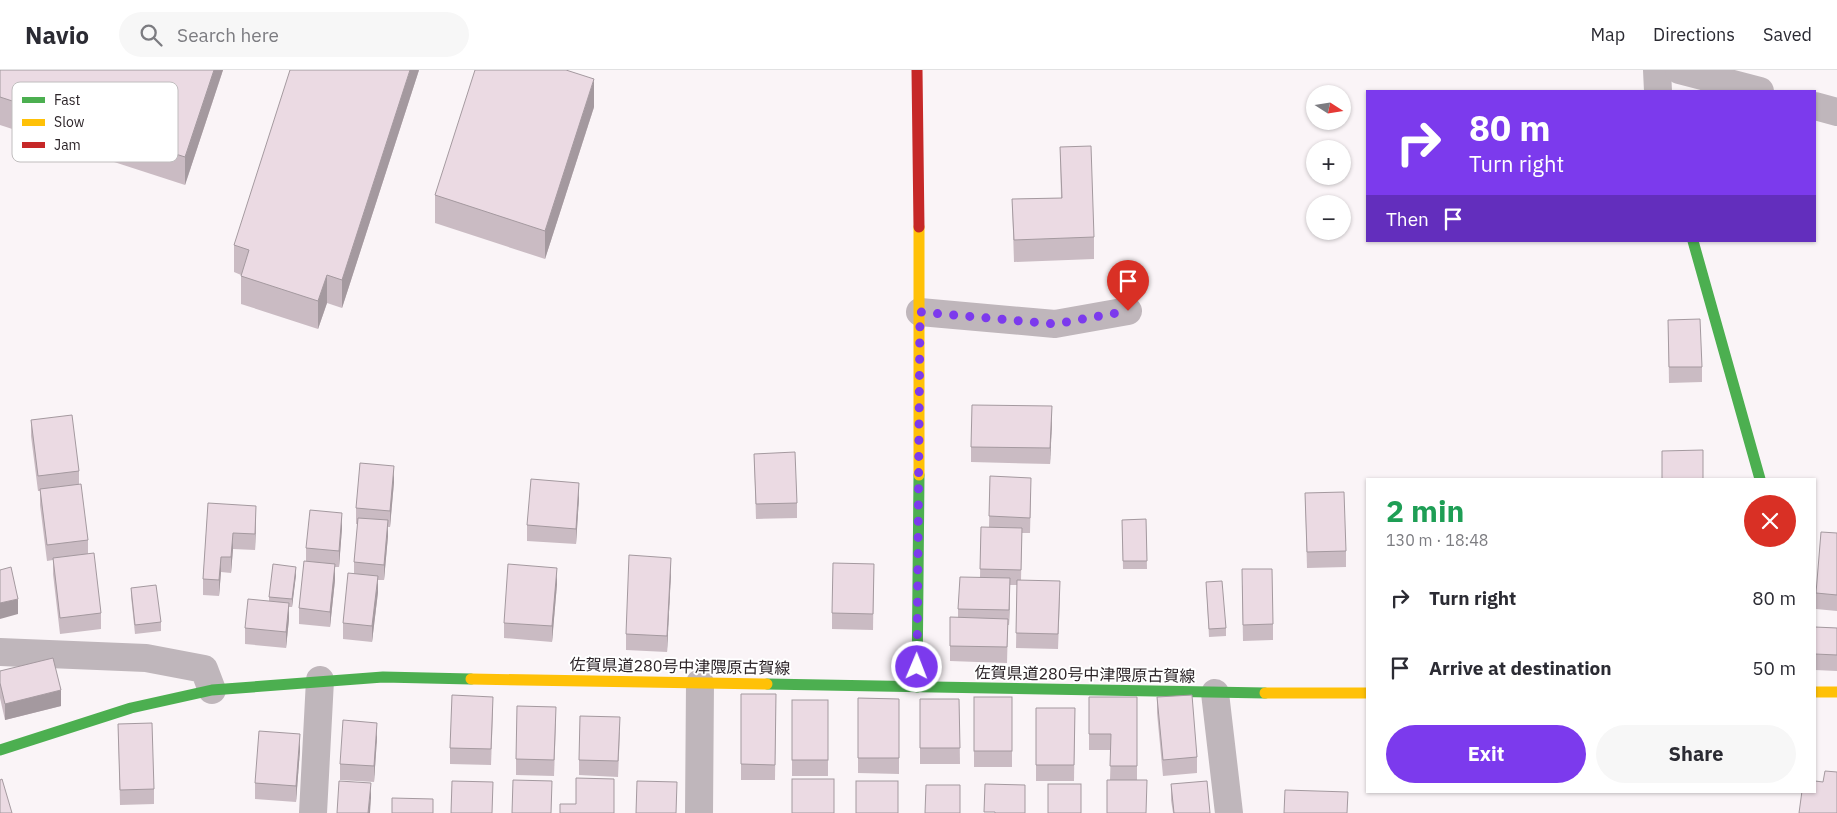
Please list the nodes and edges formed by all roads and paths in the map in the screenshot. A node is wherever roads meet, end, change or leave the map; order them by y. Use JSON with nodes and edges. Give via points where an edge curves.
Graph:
{"nodes":[{"id":1,"x":916,"y":70,"type":"edge"},
{"id":2,"x":1657,"y":70,"type":"edge"},
{"id":3,"x":1679,"y":70,"type":"edge"},
{"id":4,"x":1658,"y":90,"type":"edge"},
{"id":5,"x":1756,"y":90,"type":"edge"},
{"id":6,"x":1816,"y":106,"type":"edge"},
{"id":7,"x":1837,"y":112,"type":"edge"},
{"id":8,"x":1693,"y":242,"type":"edge"},
{"id":9,"x":1128,"y":311,"type":"dead end"},
{"id":10,"x":920,"y":312,"type":"junction"},
{"id":11,"x":1760,"y":478,"type":"edge"},
{"id":12,"x":0,"y":652,"type":"edge"},
{"id":13,"x":320,"y":680,"type":"junction"},
{"id":14,"x":700,"y":683,"type":"junction"},
{"id":15,"x":917,"y":686,"type":"junction"},
{"id":16,"x":212,"y":690,"type":"junction"},
{"id":17,"x":1366,"y":692,"type":"edge"},
{"id":18,"x":1816,"y":692,"type":"edge"},
{"id":19,"x":1837,"y":692,"type":"edge"},
{"id":20,"x":1215,"y":693,"type":"junction"},
{"id":21,"x":0,"y":750,"type":"edge"},
{"id":22,"x":313,"y":813,"type":"edge"},
{"id":23,"x":699,"y":813,"type":"edge"},
{"id":24,"x":1230,"y":813,"type":"edge"}],
"edges":[{"from":1,"to":10,"type":"main road"},
{"from":2,"to":4,"type":"street"},
{"from":3,"to":5,"type":"street"},
{"from":6,"to":7,"type":"street"},
{"from":8,"to":11,"type":"main road"},
{"from":9,"to":10,"type":"street","via":[[1055,324]]},
{"from":10,"to":15,"type":"main road"},
{"from":12,"to":16,"type":"street","via":[[146,658],[204,669]]},
{"from":13,"to":14,"type":"main road","name":"佐賀県道280号中津隈原古賀線","via":[[383,677]]},
{"from":13,"to":16,"type":"main road","name":"佐賀県道280号中津隈原古賀線"},
{"from":13,"to":22,"type":"street"},
{"from":14,"to":15,"type":"main road","name":"佐賀県道280号中津隈原古賀線"},
{"from":14,"to":23,"type":"street"},
{"from":15,"to":20,"type":"main road","name":"佐賀県道280号中津隈原古賀線"},
{"from":16,"to":21,"type":"main road","name":"佐賀県道280号中津隈原古賀線","via":[[131,708]]},
{"from":17,"to":20,"type":"main road","name":"佐賀県道280号中津隈原古賀線"},
{"from":18,"to":19,"type":"main road"},
{"from":20,"to":24,"type":"street"}]}
